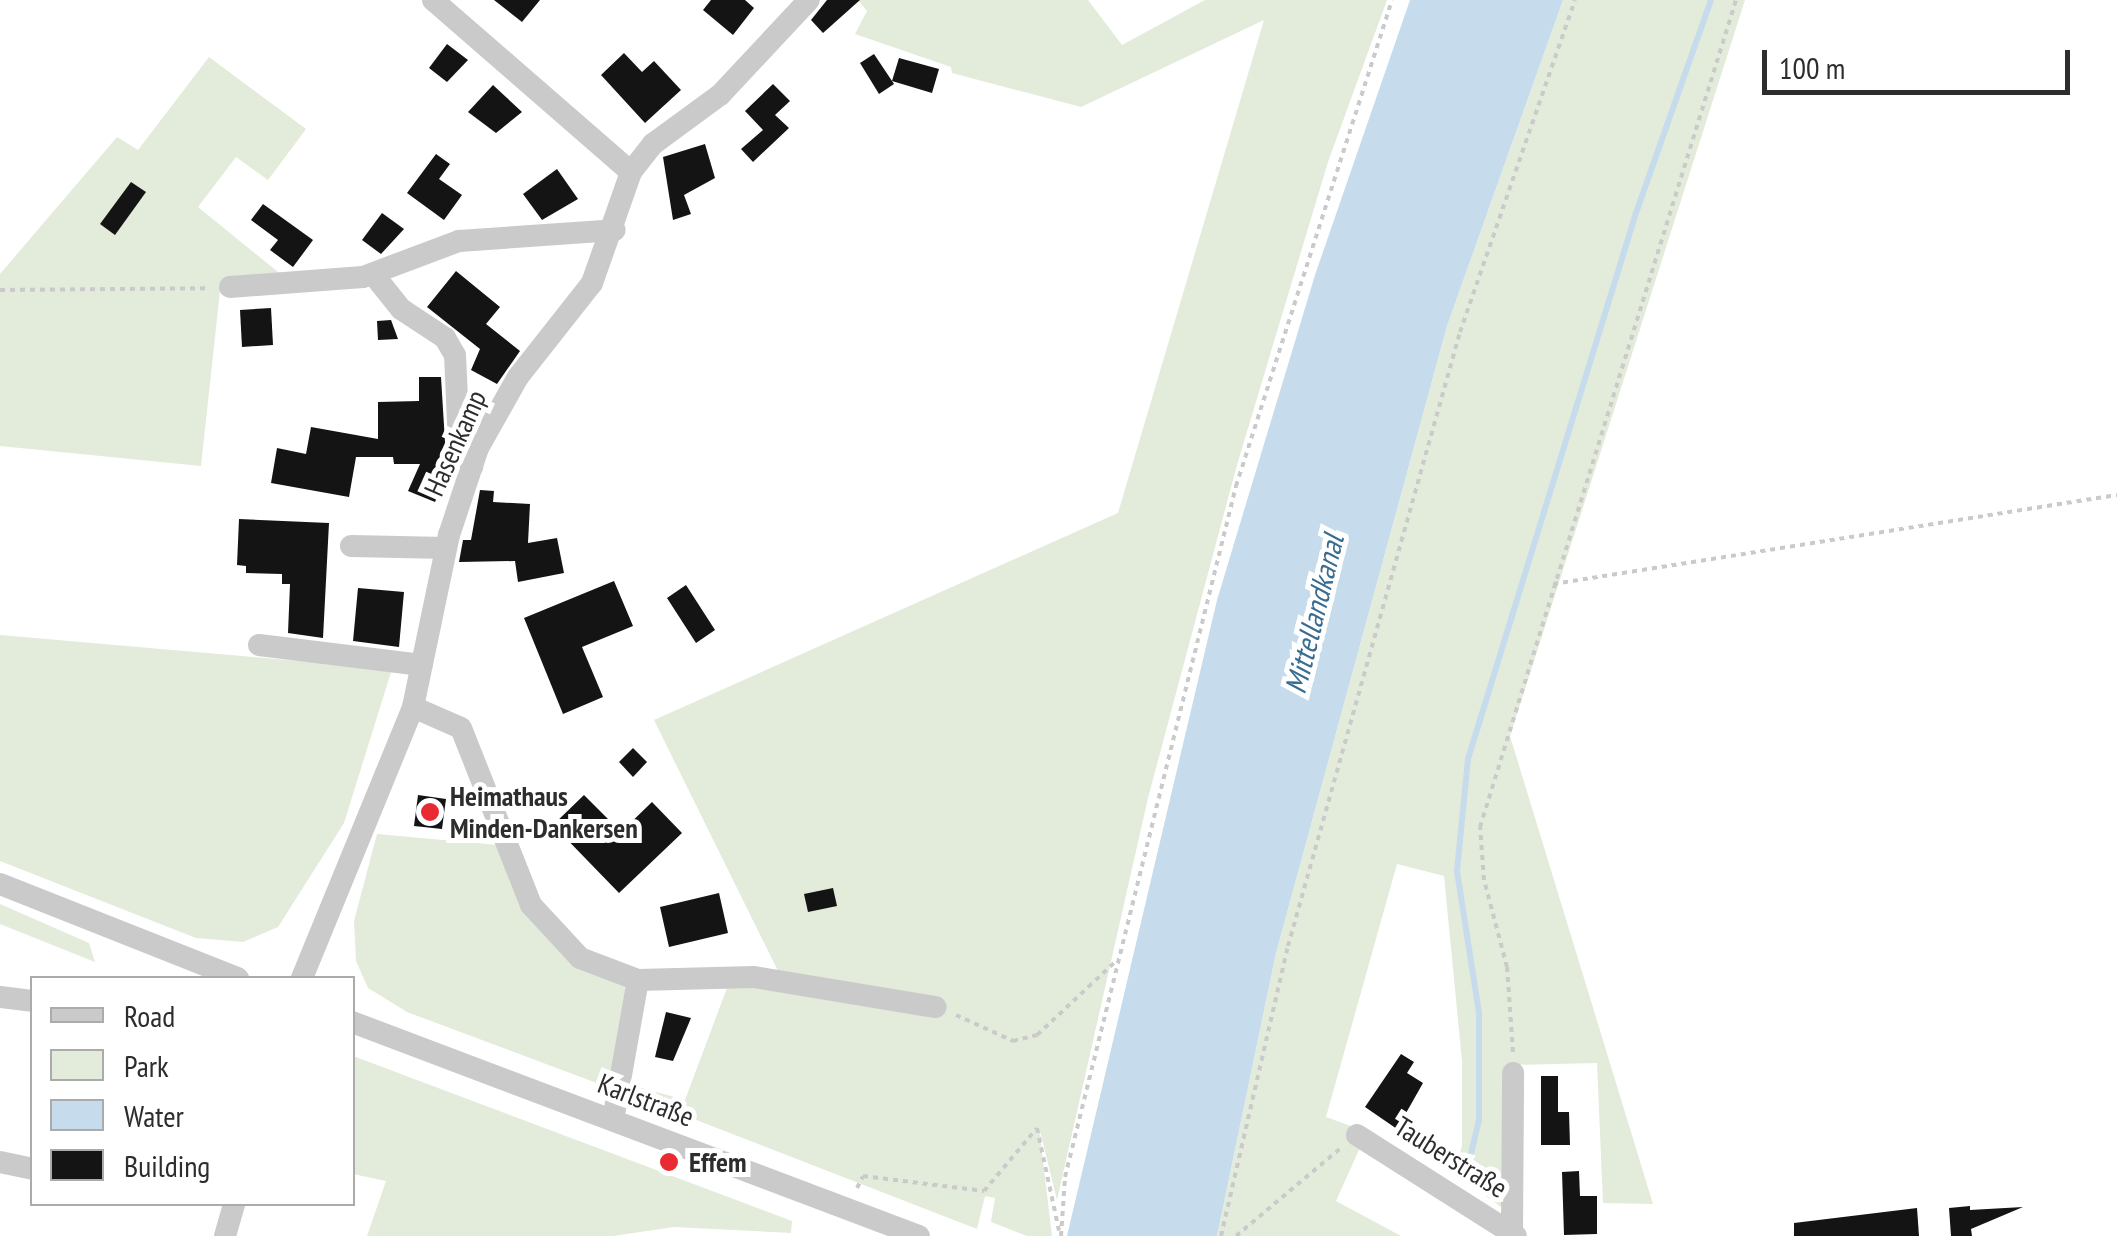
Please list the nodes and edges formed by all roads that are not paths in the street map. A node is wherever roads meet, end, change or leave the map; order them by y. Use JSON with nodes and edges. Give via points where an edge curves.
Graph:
{"nodes":[{"id":1,"x":433,"y":0,"type":"edge"},
{"id":2,"x":809,"y":0,"type":"edge"},
{"id":3,"x":631,"y":172,"type":"junction"},
{"id":4,"x":615,"y":230,"type":"junction"},
{"id":5,"x":374,"y":274,"type":"junction"},
{"id":6,"x":230,"y":288,"type":"road end"},
{"id":7,"x":472,"y":466,"type":"junction"},
{"id":8,"x":351,"y":546,"type":"dead end"},
{"id":9,"x":446,"y":548,"type":"junction"},
{"id":10,"x":259,"y":645,"type":"dead end"},
{"id":11,"x":422,"y":665,"type":"junction"},
{"id":12,"x":413,"y":707,"type":"junction"},
{"id":13,"x":0,"y":884,"type":"edge"},
{"id":14,"x":177,"y":955,"type":"junction"},
{"id":15,"x":196,"y":976,"type":"edge"},
{"id":16,"x":233,"y":976,"type":"edge"},
{"id":17,"x":303,"y":976,"type":"edge"},
{"id":18,"x":638,"y":980,"type":"junction"},
{"id":19,"x":0,"y":997,"type":"edge"},
{"id":20,"x":30,"y":1000,"type":"edge"},
{"id":21,"x":936,"y":1007,"type":"road end"},
{"id":22,"x":355,"y":1023,"type":"edge"},
{"id":23,"x":1513,"y":1073,"type":"road end"},
{"id":24,"x":613,"y":1120,"type":"junction"},
{"id":25,"x":1358,"y":1135,"type":"road end"},
{"id":26,"x":0,"y":1162,"type":"edge"},
{"id":27,"x":30,"y":1169,"type":"edge"},
{"id":28,"x":234,"y":1206,"type":"edge"},
{"id":29,"x":1514,"y":1234,"type":"edge"},
{"id":30,"x":226,"y":1236,"type":"edge"},
{"id":31,"x":919,"y":1236,"type":"edge"}],
"edges":[{"from":1,"to":3,"type":"street"},
{"from":2,"to":3,"type":"street","name":"Hasenkamp","via":[[720,95],[654,144]]},
{"from":3,"to":4,"type":"street","name":"Hasenkamp"},
{"from":4,"to":5,"type":"street","via":[[459,241]]},
{"from":4,"to":7,"type":"street","name":"Hasenkamp","via":[[592,283],[518,377]]},
{"from":5,"to":6,"type":"street"},
{"from":5,"to":7,"type":"street","via":[[401,308],[445,338],[454,355],[459,444]]},
{"from":7,"to":9,"type":"street","name":"Hasenkamp"},
{"from":8,"to":9,"type":"street"},
{"from":9,"to":11,"type":"street","name":"Hasenkamp"},
{"from":10,"to":11,"type":"street"},
{"from":11,"to":12,"type":"street","name":"Hasenkamp"},
{"from":12,"to":17,"type":"street","name":"Hasenkamp"},
{"from":12,"to":18,"type":"street","via":[[461,728],[514,870],[554,936],[595,966]]},
{"from":13,"to":14,"type":"street"},
{"from":14,"to":15,"type":"street"},
{"from":14,"to":16,"type":"street"},
{"from":18,"to":21,"type":"street","via":[[754,977]]},
{"from":18,"to":24,"type":"street"},
{"from":19,"to":20,"type":"street"},
{"from":22,"to":24,"type":"street","name":"Karlstraße"},
{"from":23,"to":29,"type":"street","name":"Tauberstraße"},
{"from":24,"to":31,"type":"street","name":"Karlstraße"},
{"from":25,"to":29,"type":"street","name":"Tauberstraße"},
{"from":26,"to":27,"type":"street"},
{"from":28,"to":30,"type":"street"}]}
